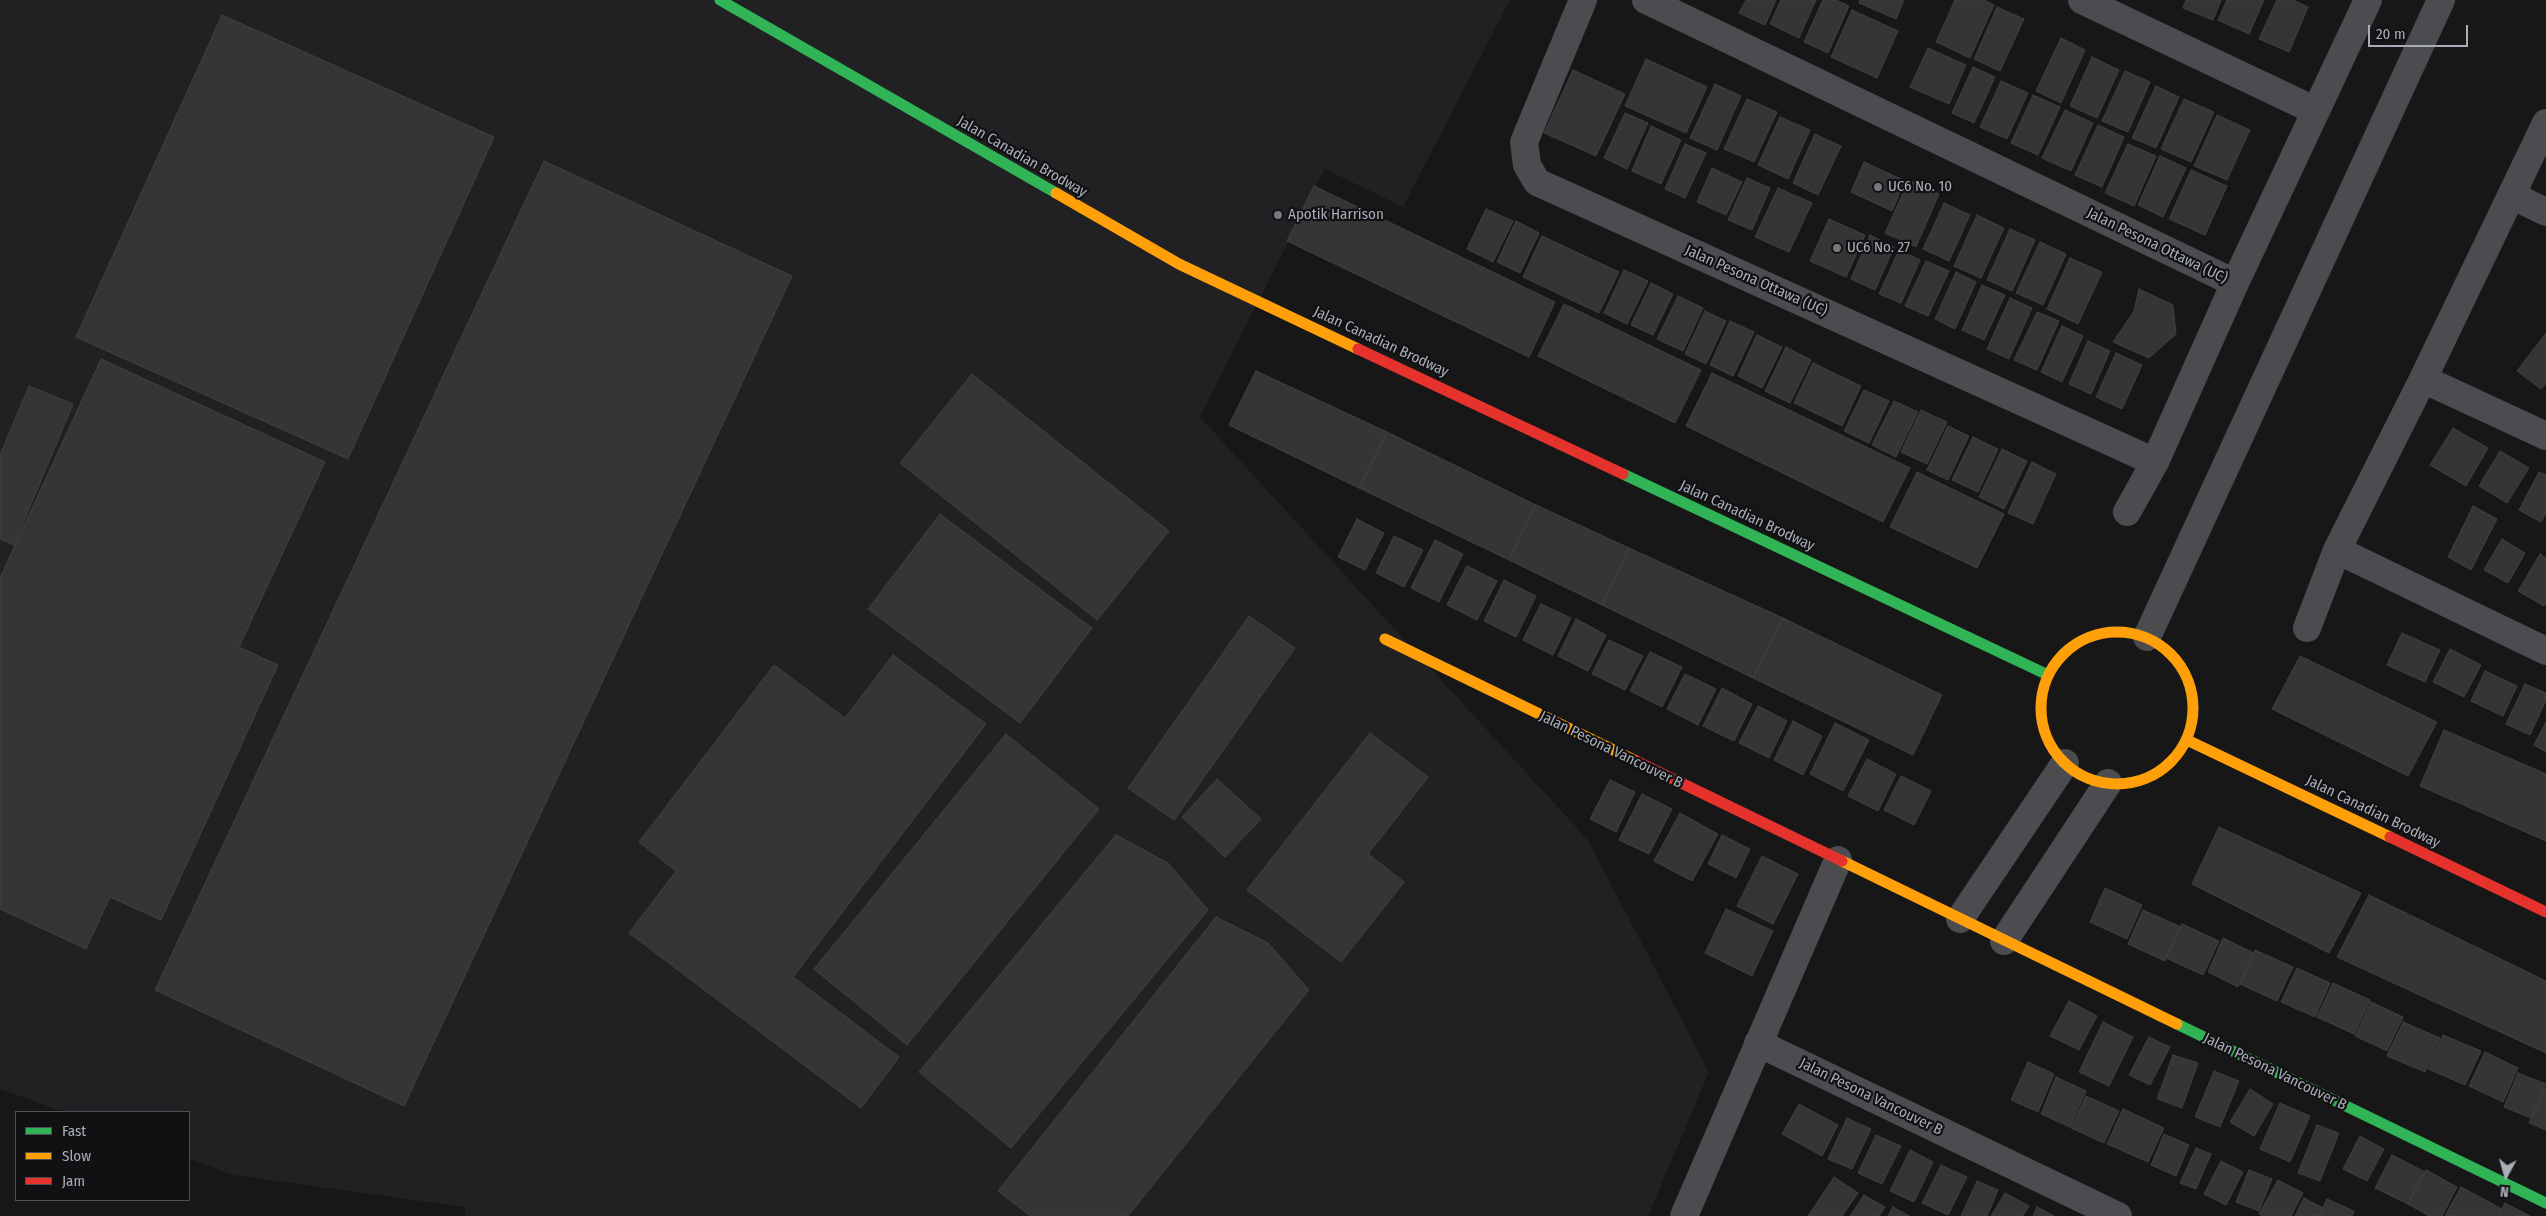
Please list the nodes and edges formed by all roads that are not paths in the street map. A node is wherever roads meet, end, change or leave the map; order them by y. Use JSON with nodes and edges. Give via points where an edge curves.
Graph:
{"nodes":[{"id":1,"x":720,"y":0,"type":"edge"},
{"id":2,"x":1583,"y":0,"type":"edge"},
{"id":3,"x":1646,"y":0,"type":"edge"},
{"id":4,"x":2082,"y":0,"type":"edge"},
{"id":5,"x":2368,"y":0,"type":"edge"},
{"id":6,"x":2441,"y":0,"type":"edge"},
{"id":7,"x":2316,"y":111,"type":"junction"},
{"id":8,"x":2546,"y":123,"type":"edge"},
{"id":9,"x":2513,"y":196,"type":"junction"},
{"id":10,"x":2546,"y":212,"type":"edge"},
{"id":11,"x":2235,"y":284,"type":"junction"},
{"id":12,"x":2423,"y":379,"type":"junction"},
{"id":13,"x":2546,"y":436,"type":"edge"},
{"id":14,"x":2155,"y":462,"type":"junction"},
{"id":15,"x":2127,"y":512,"type":"dead end"},
{"id":16,"x":2337,"y":550,"type":"junction"},
{"id":17,"x":2307,"y":628,"type":"dead end"},
{"id":18,"x":2147,"y":637,"type":"junction"},
{"id":19,"x":1385,"y":639,"type":"dead end"},
{"id":20,"x":2546,"y":651,"type":"edge"},
{"id":21,"x":2048,"y":675,"type":"junction"},
{"id":22,"x":2187,"y":740,"type":"junction"},
{"id":23,"x":2065,"y":763,"type":"junction"},
{"id":24,"x":2108,"y":783,"type":"junction"},
{"id":25,"x":1838,"y":860,"type":"junction"},
{"id":26,"x":2546,"y":912,"type":"edge"},
{"id":27,"x":1960,"y":920,"type":"junction"},
{"id":28,"x":2004,"y":941,"type":"junction"},
{"id":29,"x":1758,"y":1043,"type":"junction"},
{"id":30,"x":2546,"y":1203,"type":"edge"},
{"id":31,"x":1684,"y":1216,"type":"edge"},
{"id":32,"x":2118,"y":1216,"type":"edge"}],
"edges":[{"from":1,"to":21,"type":"street","name":"Jalan Canadian Brodway","via":[[1179,264]]},
{"from":2,"to":14,"type":"street","name":"Jalan Pesona Ottawa (UC)","via":[[1524,142],[1526,165],[1537,182]]},
{"from":3,"to":11,"type":"street","name":"Jalan Pesona Ottawa (UC)"},
{"from":4,"to":7,"type":"street"},
{"from":5,"to":7,"type":"street"},
{"from":6,"to":18,"type":"street"},
{"from":7,"to":11,"type":"street"},
{"from":8,"to":9,"type":"street"},
{"from":9,"to":10,"type":"street"},
{"from":9,"to":12,"type":"street"},
{"from":11,"to":14,"type":"street"},
{"from":12,"to":13,"type":"street"},
{"from":12,"to":16,"type":"street"},
{"from":14,"to":15,"type":"street"},
{"from":16,"to":17,"type":"street"},
{"from":16,"to":20,"type":"street"},
{"from":18,"to":21,"type":"street","via":[[2124,632],[2101,633],[2079,641],[2061,656]]},
{"from":18,"to":22,"type":"street","via":[[2168,650],[2183,669],[2192,692],[2194,716]]},
{"from":19,"to":25,"type":"street","name":"Jalan Pesona Vancouver B"},
{"from":21,"to":23,"type":"street","via":[[2041,698],[2042,722],[2050,744]]},
{"from":22,"to":24,"type":"street","via":[[2174,760],[2155,774],[2132,782]]},
{"from":22,"to":26,"type":"street","name":"Jalan Canadian Brodway"},
{"from":23,"to":24,"type":"street","via":[[2085,777]]},
{"from":23,"to":27,"type":"street"},
{"from":24,"to":28,"type":"street"},
{"from":25,"to":27,"type":"street","name":"Jalan Pesona Vancouver B"},
{"from":25,"to":29,"type":"street"},
{"from":27,"to":28,"type":"street","name":"Jalan Pesona Vancouver B"},
{"from":28,"to":30,"type":"street","name":"Jalan Pesona Vancouver B"},
{"from":29,"to":31,"type":"street"},
{"from":29,"to":32,"type":"street","name":"Jalan Pesona Vancouver B"}]}
